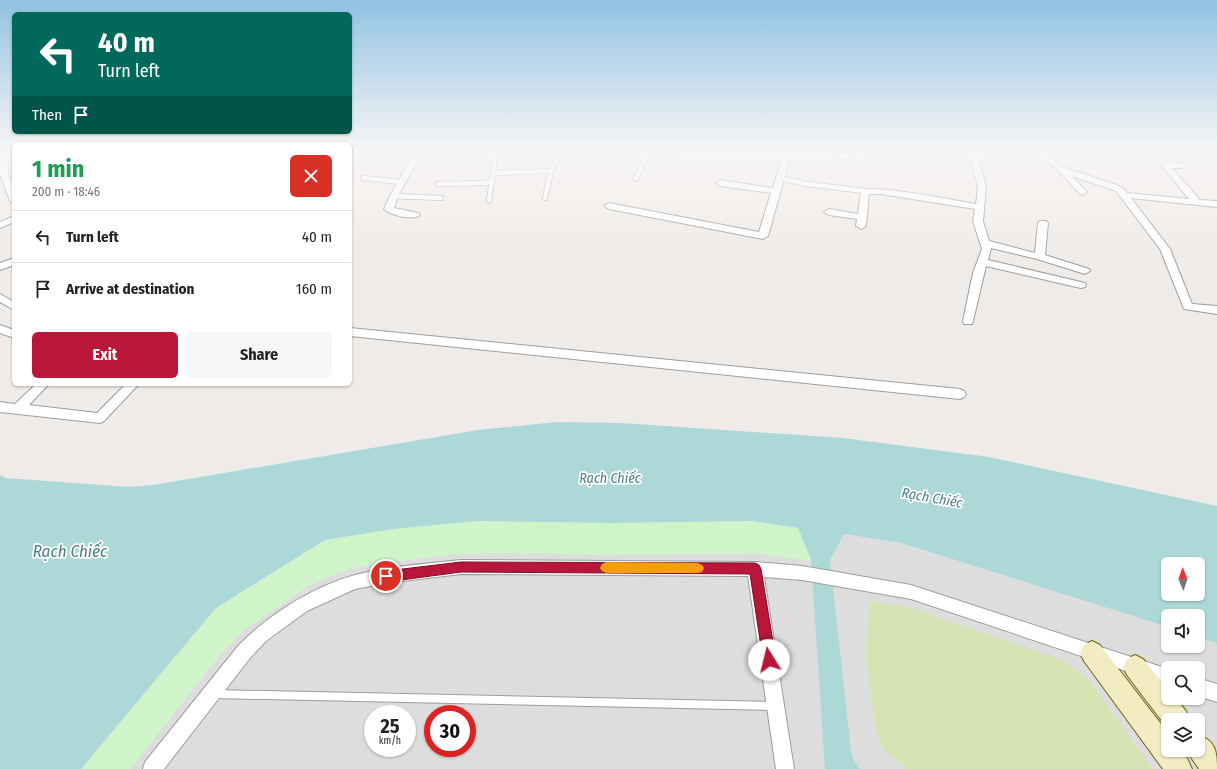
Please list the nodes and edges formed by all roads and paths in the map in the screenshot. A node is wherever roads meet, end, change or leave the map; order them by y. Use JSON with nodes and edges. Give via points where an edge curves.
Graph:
{"nodes":[{"id":1,"x":399,"y":187,"type":"edge"},
{"id":2,"x":492,"y":187,"type":"edge"},
{"id":3,"x":548,"y":187,"type":"edge"},
{"id":4,"x":747,"y":187,"type":"edge"},
{"id":5,"x":777,"y":187,"type":"edge"},
{"id":6,"x":830,"y":187,"type":"edge"},
{"id":7,"x":982,"y":187,"type":"edge"},
{"id":8,"x":1078,"y":187,"type":"edge"},
{"id":9,"x":1113,"y":187,"type":"edge"},
{"id":10,"x":1183,"y":187,"type":"edge"},
{"id":11,"x":776,"y":191,"type":"junction"},
{"id":12,"x":865,"y":191,"type":"junction"},
{"id":13,"x":1083,"y":192,"type":"dead end"},
{"id":14,"x":1124,"y":195,"type":"junction"},
{"id":15,"x":394,"y":196,"type":"junction"},
{"id":16,"x":441,"y":198,"type":"dead end"},
{"id":17,"x":545,"y":198,"type":"dead end"},
{"id":18,"x":489,"y":200,"type":"dead end"},
{"id":19,"x":1198,"y":202,"type":"junction"},
{"id":20,"x":1217,"y":204,"type":"edge"},
{"id":21,"x":609,"y":206,"type":"dead end"},
{"id":22,"x":980,"y":207,"type":"junction"},
{"id":23,"x":829,"y":212,"type":"dead end"},
{"id":24,"x":415,"y":215,"type":"dead end"},
{"id":25,"x":12,"y":220,"type":"edge"},
{"id":26,"x":1043,"y":224,"type":"dead end"},
{"id":27,"x":0,"y":225,"type":"edge"},
{"id":28,"x":985,"y":243,"type":"junction"},
{"id":29,"x":1040,"y":257,"type":"junction"},
{"id":30,"x":12,"y":262,"type":"edge"},
{"id":31,"x":982,"y":262,"type":"junction"},
{"id":32,"x":0,"y":267,"type":"edge"},
{"id":33,"x":1085,"y":271,"type":"dead end"},
{"id":34,"x":1081,"y":285,"type":"dead end"},
{"id":35,"x":0,"y":297,"type":"edge"},
{"id":36,"x":12,"y":306,"type":"edge"},
{"id":37,"x":1217,"y":310,"type":"edge"},
{"id":38,"x":968,"y":321,"type":"dead end"},
{"id":39,"x":0,"y":329,"type":"edge"},
{"id":40,"x":352,"y":332,"type":"edge"},
{"id":41,"x":12,"y":333,"type":"edge"},
{"id":42,"x":41,"y":386,"type":"edge"},
{"id":43,"x":131,"y":386,"type":"edge"},
{"id":44,"x":960,"y":394,"type":"dead end"},
{"id":45,"x":0,"y":407,"type":"edge"},
{"id":46,"x":17,"y":410,"type":"junction"},
{"id":47,"x":755,"y":569,"type":"junction"},
{"id":48,"x":1092,"y":652,"type":"junction"},
{"id":49,"x":1135,"y":667,"type":"junction"},
{"id":50,"x":1161,"y":675,"type":"edge"},
{"id":51,"x":1205,"y":689,"type":"edge"},
{"id":52,"x":1217,"y":693,"type":"edge"},
{"id":53,"x":211,"y":694,"type":"junction"},
{"id":54,"x":777,"y":706,"type":"junction"},
{"id":55,"x":1171,"y":713,"type":"edge"},
{"id":56,"x":1205,"y":757,"type":"edge"},
{"id":57,"x":152,"y":769,"type":"edge"},
{"id":58,"x":786,"y":769,"type":"edge"},
{"id":59,"x":1179,"y":769,"type":"edge"},
{"id":60,"x":1215,"y":769,"type":"edge"}],
"edges":[{"from":1,"to":15,"type":"street"},
{"from":2,"to":18,"type":"lane"},
{"from":3,"to":17,"type":"lane"},
{"from":4,"to":11,"type":"street"},
{"from":5,"to":11,"type":"street"},
{"from":6,"to":12,"type":"lane"},
{"from":7,"to":22,"type":"street"},
{"from":8,"to":13,"type":"street"},
{"from":9,"to":14,"type":"street"},
{"from":10,"to":19,"type":"street"},
{"from":11,"to":21,"type":"street","via":[[763,236]]},
{"from":12,"to":22,"type":"street","via":[[881,191]]},
{"from":12,"to":23,"type":"street","via":[[862,222]]},
{"from":14,"to":19,"type":"street"},
{"from":14,"to":37,"type":"street","via":[[1166,249],[1188,307]]},
{"from":15,"to":16,"type":"lane"},
{"from":15,"to":24,"type":"street","via":[[390,211]]},
{"from":19,"to":20,"type":"street"},
{"from":22,"to":28,"type":"street","via":[[978,221]]},
{"from":25,"to":27,"type":"street"},
{"from":26,"to":29,"type":"street"},
{"from":28,"to":29,"type":"street"},
{"from":28,"to":31,"type":"street","via":[[987,249]]},
{"from":29,"to":33,"type":"street"},
{"from":30,"to":32,"type":"street"},
{"from":31,"to":34,"type":"street"},
{"from":31,"to":38,"type":"street"},
{"from":35,"to":36,"type":"street"},
{"from":39,"to":41,"type":"street"},
{"from":40,"to":44,"type":"street"},
{"from":42,"to":46,"type":"street"},
{"from":43,"to":46,"type":"street","via":[[100,418]]},
{"from":45,"to":46,"type":"street"},
{"from":47,"to":48,"type":"street","via":[[802,573],[911,592]]},
{"from":47,"to":53,"type":"street","via":[[461,567],[355,582],[300,606],[260,635]]},
{"from":47,"to":54,"type":"street"},
{"from":48,"to":49,"type":"street"},
{"from":48,"to":59,"type":"street"},
{"from":49,"to":50,"type":"street"},
{"from":49,"to":55,"type":"street"},
{"from":51,"to":52,"type":"street"},
{"from":53,"to":54,"type":"lane"},
{"from":53,"to":57,"type":"street"},
{"from":54,"to":58,"type":"street"},
{"from":56,"to":60,"type":"street"}]}
